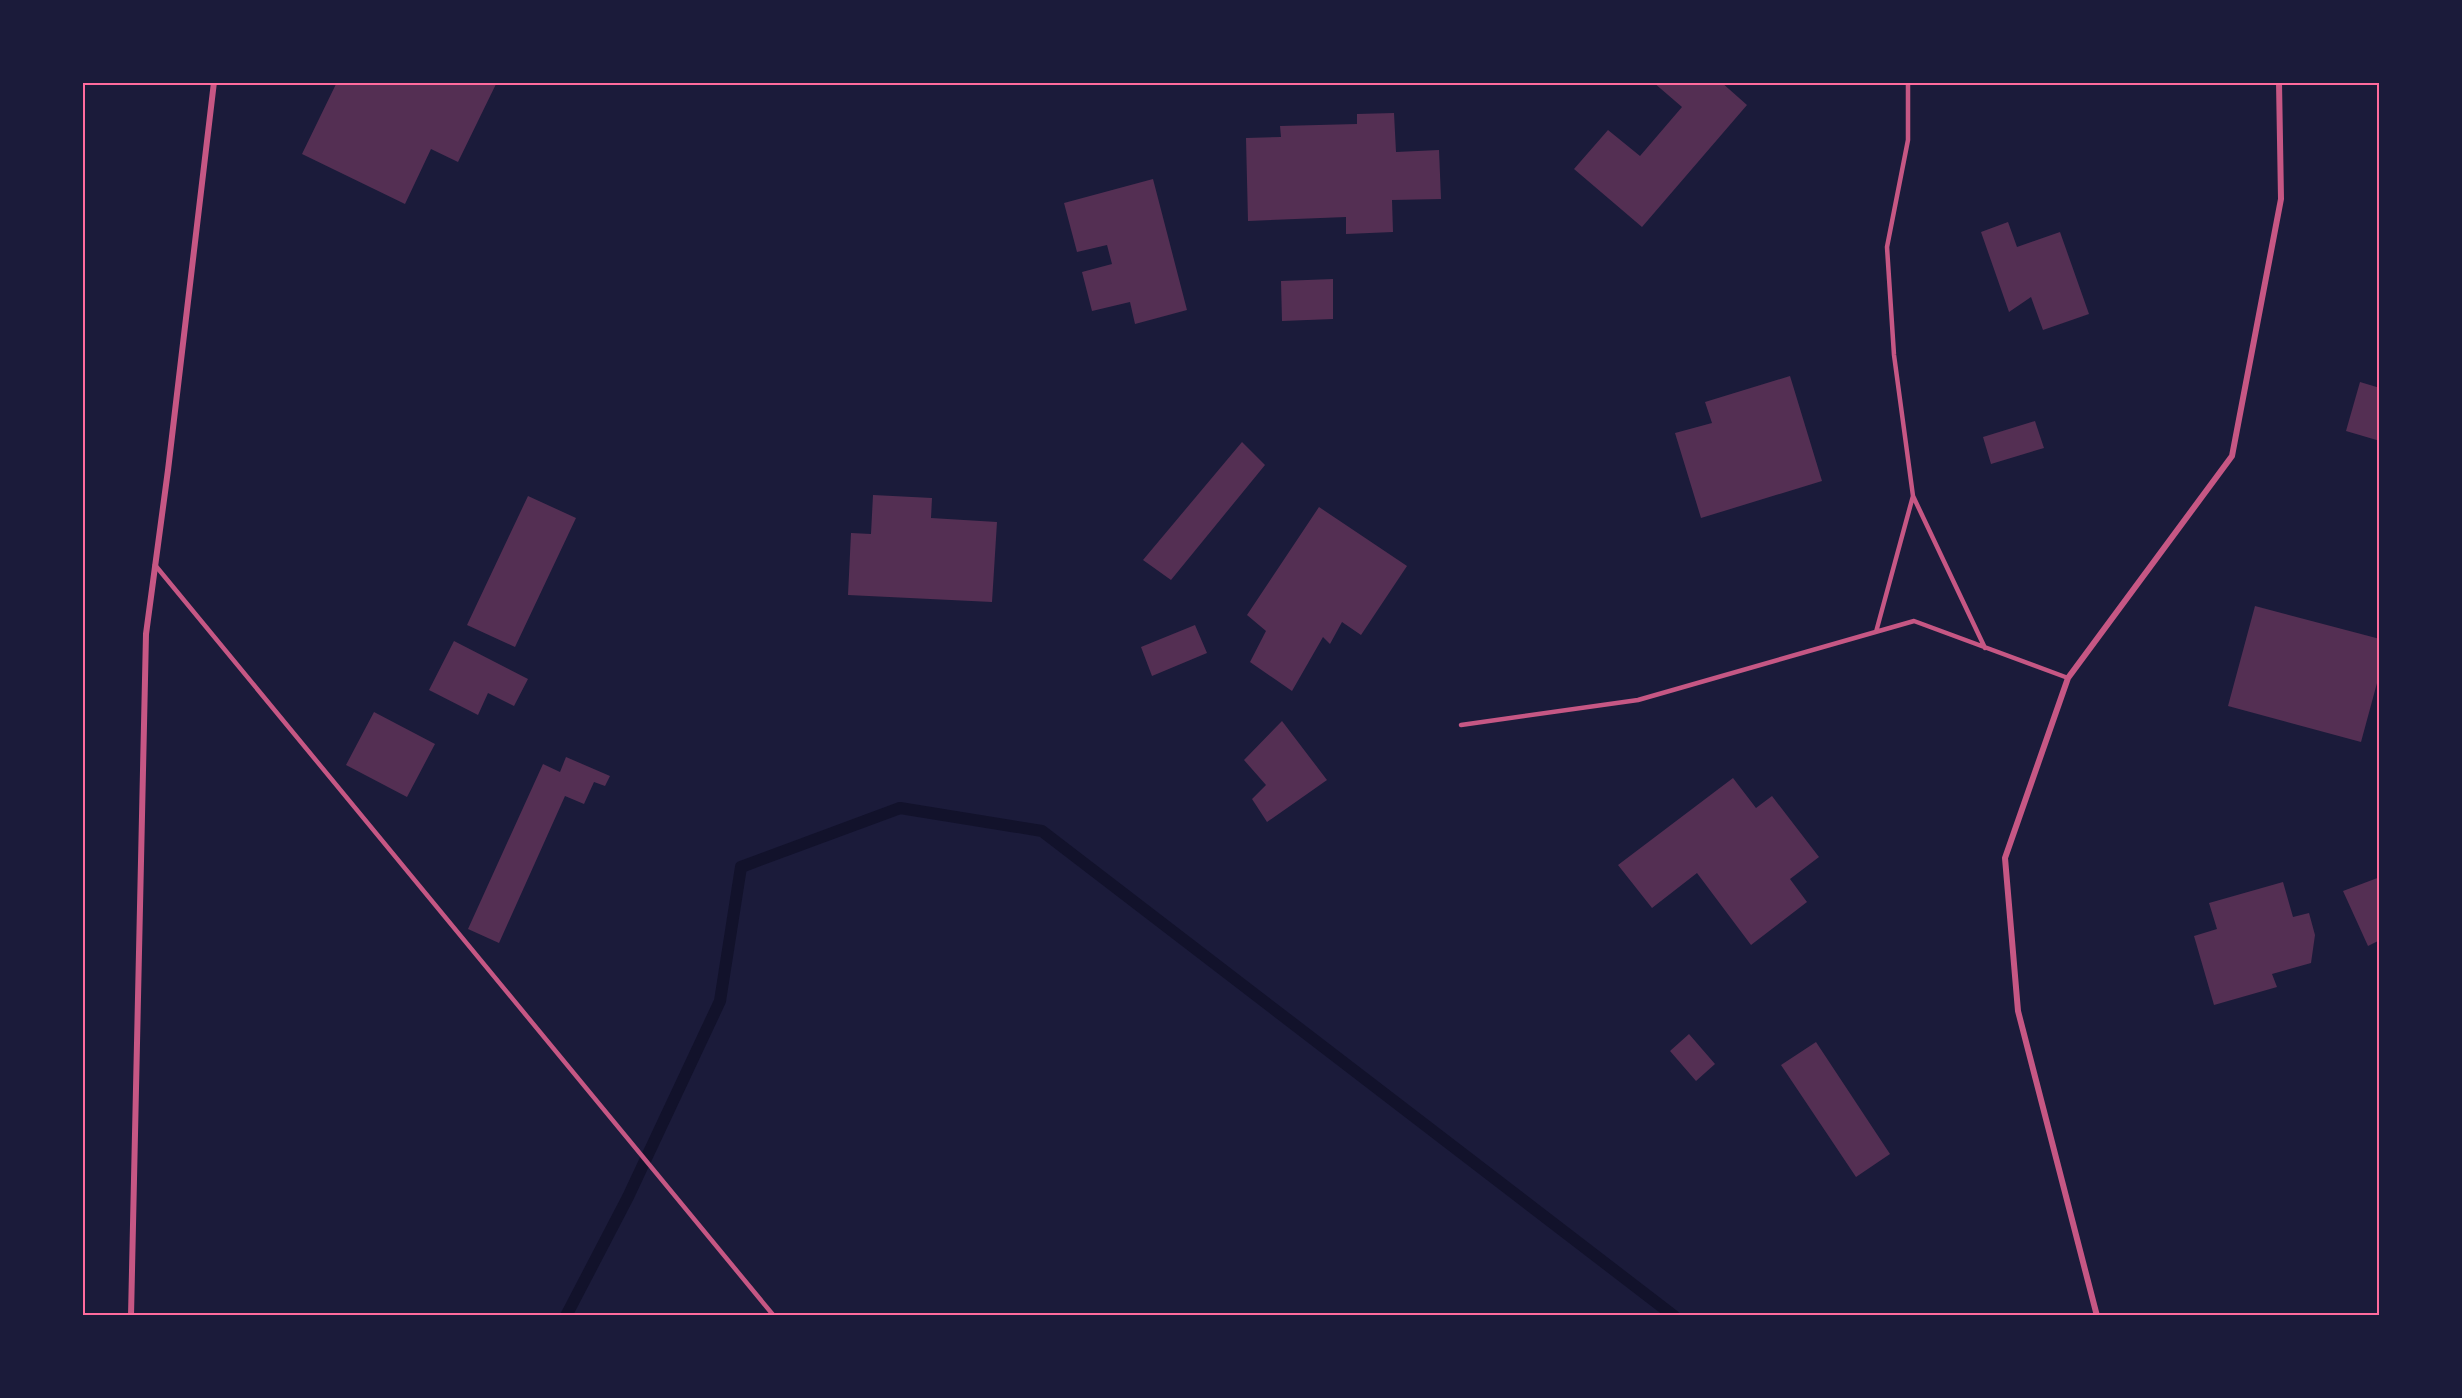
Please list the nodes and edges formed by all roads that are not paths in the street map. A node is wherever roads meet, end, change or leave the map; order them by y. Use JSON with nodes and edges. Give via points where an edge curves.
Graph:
{"nodes":[{"id":1,"x":214,"y":82,"type":"edge"},
{"id":2,"x":1908,"y":82,"type":"edge"},
{"id":3,"x":2280,"y":82,"type":"edge"},
{"id":4,"x":1913,"y":496,"type":"junction"},
{"id":5,"x":155,"y":565,"type":"junction"},
{"id":6,"x":1876,"y":632,"type":"junction"},
{"id":7,"x":1985,"y":648,"type":"junction"},
{"id":8,"x":2068,"y":678,"type":"junction"},
{"id":9,"x":1461,"y":725,"type":"dead end"},
{"id":10,"x":131,"y":1316,"type":"edge"},
{"id":11,"x":774,"y":1316,"type":"edge"},
{"id":12,"x":2097,"y":1316,"type":"edge"}],
"edges":[{"from":1,"to":5,"type":"street"},
{"from":2,"to":4,"type":"lane","via":[[1908,140],[1887,247],[1894,355]]},
{"from":3,"to":8,"type":"street","via":[[2281,199],[2232,456]]},
{"from":4,"to":6,"type":"lane"},
{"from":4,"to":7,"type":"lane"},
{"from":5,"to":10,"type":"street","via":[[146,634]]},
{"from":5,"to":11,"type":"lane"},
{"from":6,"to":7,"type":"lane","via":[[1914,621]]},
{"from":6,"to":9,"type":"lane","via":[[1638,700]]},
{"from":7,"to":8,"type":"lane"},
{"from":8,"to":12,"type":"street","via":[[2005,858],[2018,1011]]}]}
